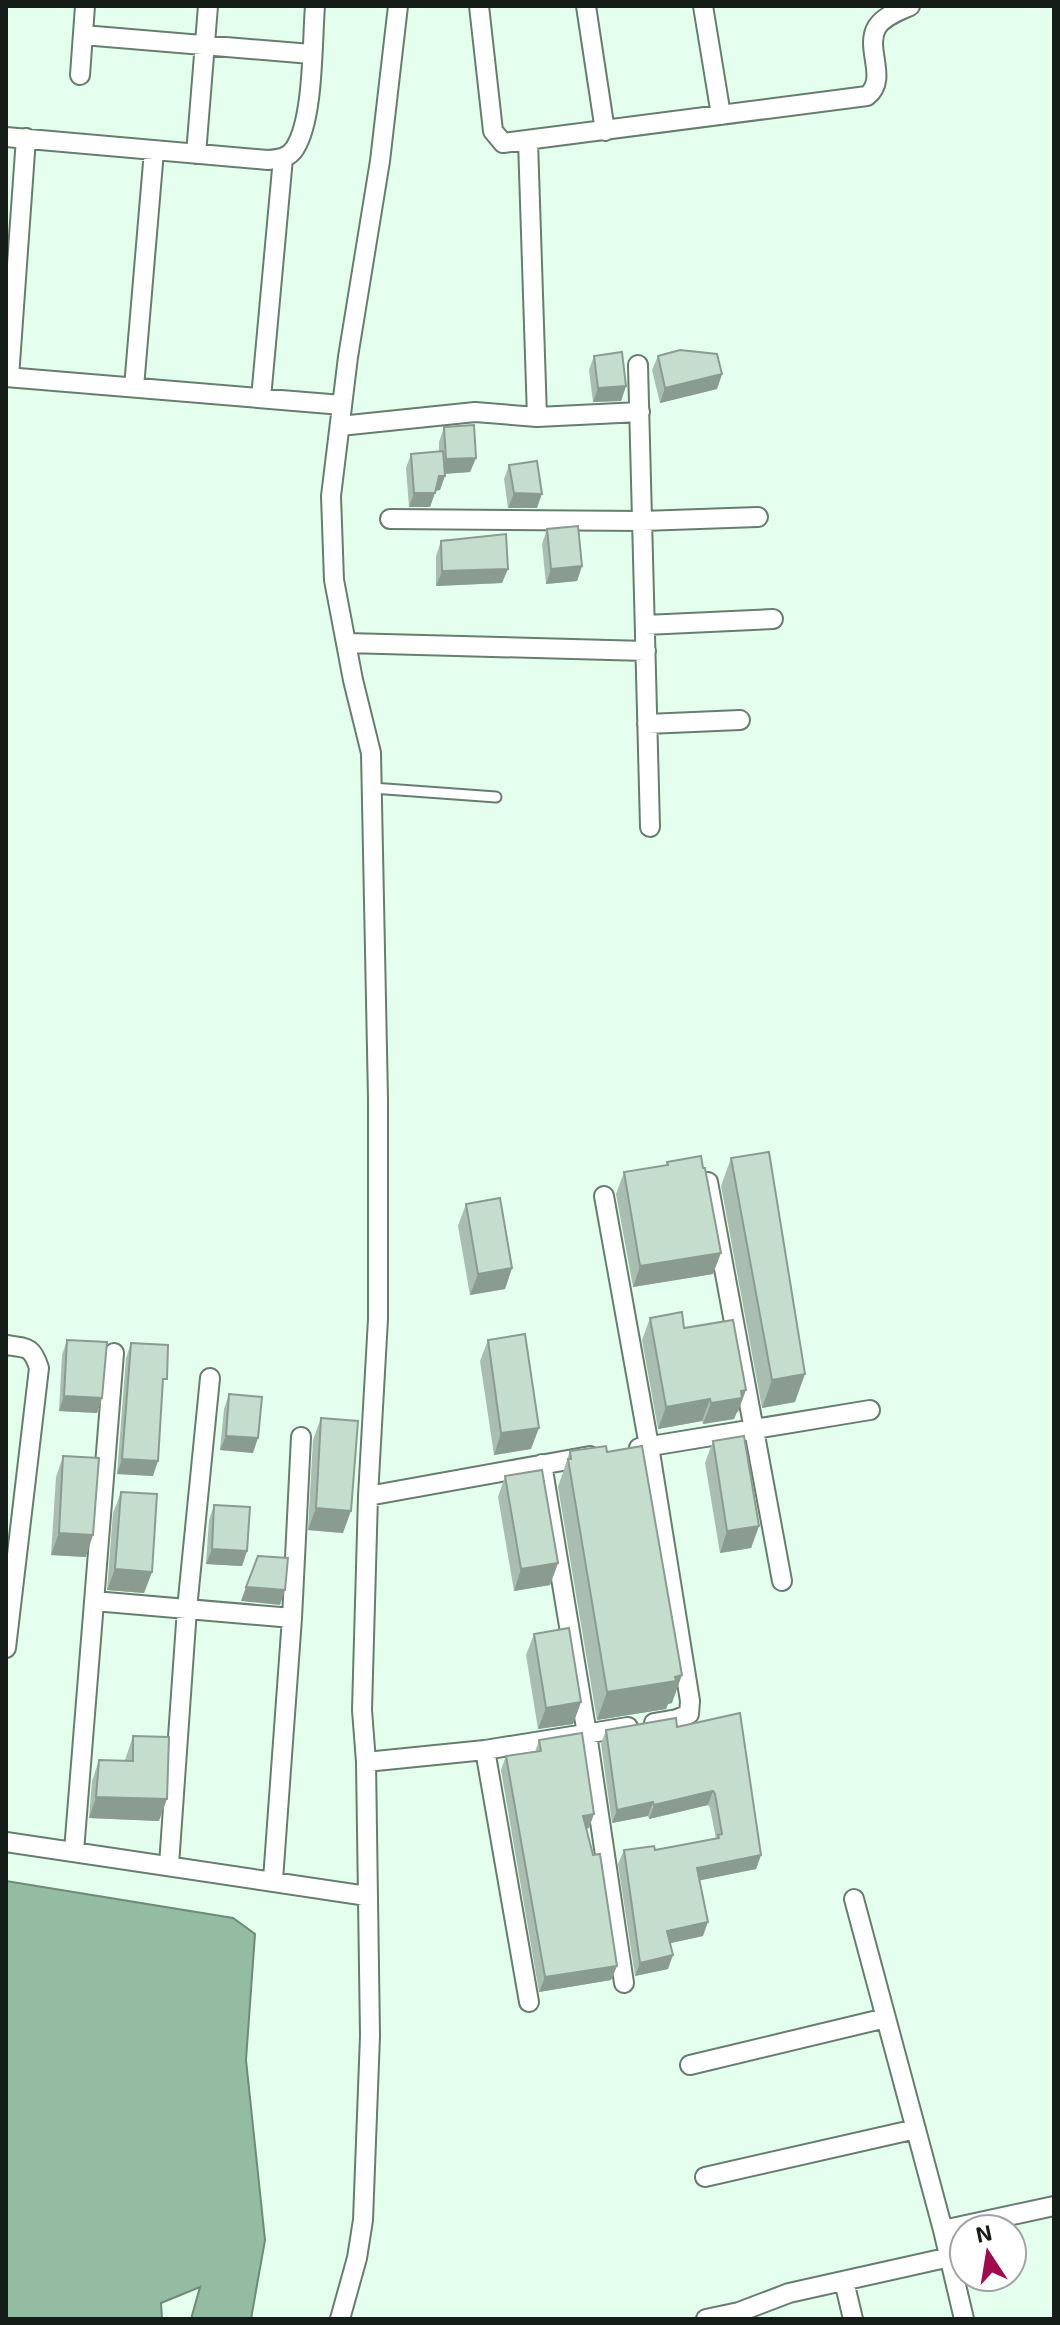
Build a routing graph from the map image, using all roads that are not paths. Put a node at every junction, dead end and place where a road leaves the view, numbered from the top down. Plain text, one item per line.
1 (85, 6) edge
2 (208, 6) edge
3 (315, 6) edge
4 (398, 6) edge
5 (479, 6) edge
6 (586, 6) edge
7 (703, 6) edge
8 (910, 6) edge
9 (83, 35) junction
10 (205, 46) junction
11 (311, 54) junction
12 (80, 75) dead end
13 (721, 115) junction
14 (605, 131) junction
15 (6, 137) edge
16 (26, 138) junction
17 (528, 141) junction
18 (154, 151) junction
19 (196, 154) junction
20 (283, 158) junction
21 (638, 365) dead end
22 (8, 377) edge
23 (134, 387) junction
24 (261, 398) junction
25 (342, 405) junction
26 (640, 412) junction
27 (537, 417) junction
28 (340, 426) junction
29 (758, 517) dead end
30 (390, 519) dead end
31 (642, 521) junction
32 (773, 619) dead end
33 (645, 625) junction
34 (346, 643) junction
35 (646, 651) junction
36 (740, 720) dead end
37 (647, 724) junction
38 (372, 788) junction
39 (496, 797) dead end
40 (650, 827) dead end
41 (708, 1182) edge
42 (604, 1196) dead end
43 (6, 1345) edge
44 (114, 1353) dead end
45 (210, 1378) dead end
46 (870, 1410) dead end
47 (755, 1429) junction
48 (301, 1437) dead end
49 (649, 1446) junction
50 (542, 1464) junction
51 (368, 1496) junction
52 (13, 1519) edge
53 (782, 1581) dead end
54 (94, 1601) junction
55 (187, 1609) junction
56 (8, 1612) edge
57 (292, 1618) junction
58 (6, 1648) edge
59 (587, 1734) junction
60 (485, 1750) junction
61 (366, 1762) junction
62 (6, 1842) edge
63 (74, 1851) junction
64 (169, 1865) junction
65 (273, 1880) junction
66 (367, 1896) junction
67 (854, 1899) dead end
68 (624, 1983) dead end
69 (529, 2002) dead end
70 (886, 2018) junction
71 (690, 2065) dead end
72 (916, 2129) junction
73 (705, 2177) dead end
74 (1054, 2206) edge
75 (943, 2230) junction
76 (948, 2249) edge
77 (948, 2257) edge
78 (844, 2281) junction
79 (958, 2293) edge
80 (740, 2316) edge
81 (340, 2319) edge
82 (706, 2319) edge
83 (853, 2319) edge
84 (964, 2319) edge

1 - 9 street
2 - 10 street
3 - 11 street
4 - 25 street
5 - 17 street
6 - 14 street
7 - 13 street
8 - 13 street
9 - 10 street
9 - 12 street
10 - 11 street
10 - 19 street
11 - 20 street
13 - 14 street
14 - 17 street
15 - 16 street
16 - 18 street
16 - 22 street
17 - 27 street
18 - 19 street
18 - 23 street
19 - 20 street
20 - 24 street
21 - 26 street
22 - 23 street
23 - 24 street
24 - 25 street
25 - 28 street
26 - 27 street
26 - 31 street
27 - 28 street
28 - 34 street
29 - 31 street
30 - 31 street
31 - 33 street
32 - 33 street
33 - 35 street
34 - 35 street
34 - 38 street
35 - 37 street
36 - 37 street
37 - 40 street
38 - 39 lane
38 - 51 street
41 - 47 street
42 - 49 street
43 - 52 street
44 - 54 street
45 - 55 street
46 - 47 street
47 - 49 street
47 - 53 street
48 - 57 street
49 - 50 street
49 - 59 street
50 - 51 street
50 - 59 street
51 - 61 street
52 - 56 street
54 - 55 street
54 - 63 street
55 - 57 street
55 - 64 street
56 - 58 street
57 - 65 street
59 - 60 street
59 - 68 street
60 - 61 street
60 - 69 street
61 - 66 street
62 - 63 street
63 - 64 street
64 - 65 street
65 - 66 street
66 - 81 street
67 - 70 street
70 - 71 street
70 - 72 street
72 - 73 street
72 - 75 street
74 - 75 street
75 - 76 street
77 - 78 street
78 - 80 street
78 - 83 street
79 - 84 street
80 - 82 street

